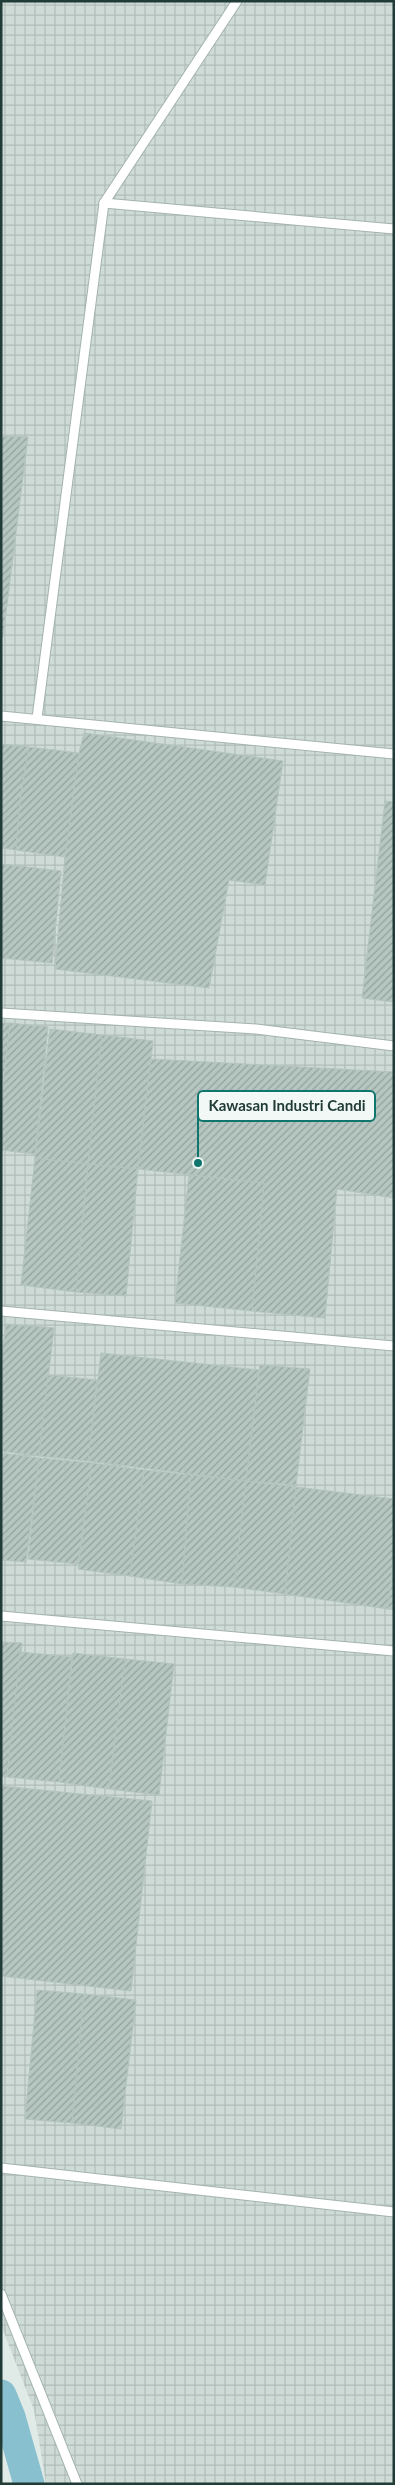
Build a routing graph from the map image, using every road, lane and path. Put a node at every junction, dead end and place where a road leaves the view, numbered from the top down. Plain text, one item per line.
1 (237, 1) edge
2 (104, 203) junction
3 (394, 229) edge
4 (1, 716) edge
5 (37, 718) junction
6 (394, 754) edge
7 (1, 1013) edge
8 (394, 1046) edge
9 (1, 1311) edge
10 (394, 1346) edge
11 (1, 1616) edge
12 (394, 1651) edge
13 (1, 2168) edge
14 (394, 2212) edge
15 (1, 2294) edge
16 (77, 2484) edge

1 - 2 lane
2 - 3 lane
2 - 5 lane
4 - 5 lane
5 - 6 lane
7 - 8 lane
9 - 10 lane
11 - 12 lane
13 - 14 lane
15 - 16 lane

